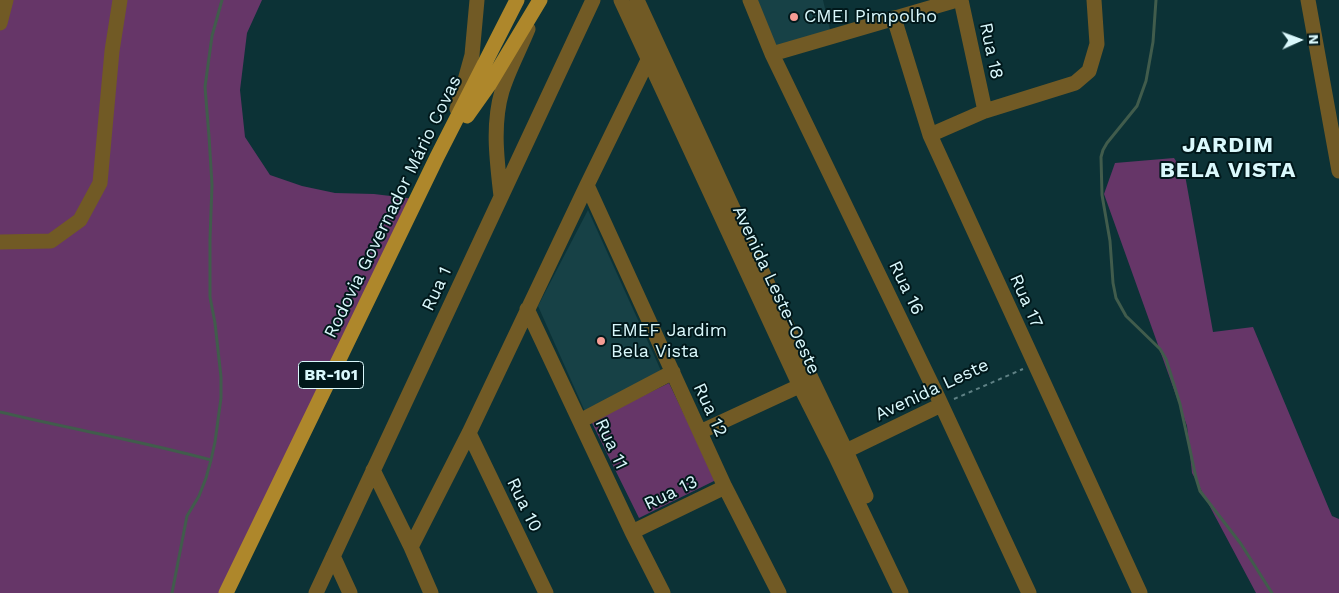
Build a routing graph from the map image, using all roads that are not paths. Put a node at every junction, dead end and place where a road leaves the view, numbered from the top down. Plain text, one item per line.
1 (6, 0) edge
2 (120, 0) edge
3 (477, 0) edge
4 (517, 0) edge
5 (593, 0) edge
6 (621, 0) edge
7 (637, 0) edge
8 (750, 0) edge
9 (1094, 0) edge
10 (1308, 0) edge
11 (539, 1) edge
12 (951, 1) edge
13 (894, 18) junction
14 (0, 23) edge
15 (772, 54) junction
16 (655, 56) junction
17 (985, 110) junction
18 (452, 130) junction
19 (930, 135) junction
20 (437, 157) junction
21 (1339, 171) edge
22 (587, 185) junction
23 (501, 197) junction
24 (0, 242) edge
25 (527, 309) junction
26 (672, 372) junction
27 (806, 383) junction
28 (941, 405) junction
29 (580, 422) junction
30 (700, 432) junction
31 (469, 433) junction
32 (846, 451) junction
33 (374, 470) junction
34 (725, 487) junction
35 (632, 532) junction
36 (411, 548) junction
37 (333, 556) junction
38 (226, 593) edge
39 (316, 593) edge
40 (350, 593) edge
41 (431, 593) edge
42 (546, 593) edge
43 (664, 593) edge
44 (779, 593) edge
45 (901, 593) edge
46 (912, 593) edge
47 (1029, 593) edge
48 (1140, 593) edge

1 - 14 street
2 - 24 street
3 - 18 street
4 - 18 main road, Rodovia Governador Mário Covas / BR-101
5 - 23 street, Rua 1
6 - 16 street, Avenida Leste-Oeste
7 - 16 street, Avenida Leste-Oeste
8 - 15 street, Rua 16
9 - 17 street
10 - 21 street
11 - 20 main road
11 - 23 street
12 - 13 street
12 - 17 street, Rua 18
13 - 15 street
13 - 19 street, Rua 17
15 - 28 street, Rua 16
16 - 22 street
16 - 27 street, Avenida Leste-Oeste
17 - 19 street
18 - 20 main road, Rodovia Governador Mário Covas / BR-101
19 - 48 street, Rua 17
20 - 38 main road, Rodovia Governador Mário Covas / BR-101
22 - 25 street
22 - 26 street, Rua 12
23 - 33 street, Rua 1
25 - 29 street, Rua 11
25 - 31 street
26 - 29 street
26 - 30 street, Rua 12
27 - 30 street
27 - 32 street, Avenida Leste-Oeste
27 - 45 street, Avenida Leste-Oeste
28 - 32 street, Avenida Leste
28 - 47 street, Rua 16
29 - 35 street, Rua 11
30 - 34 street, Rua 12
31 - 36 street
31 - 42 street, Rua 10
32 - 46 street, Avenida Leste-Oeste
33 - 36 street
33 - 37 street, Rua 1
34 - 35 street, Rua 13
34 - 44 street, Rua 12
35 - 43 street, Rua 11
36 - 41 street
37 - 39 street, Rua 1
37 - 40 street

